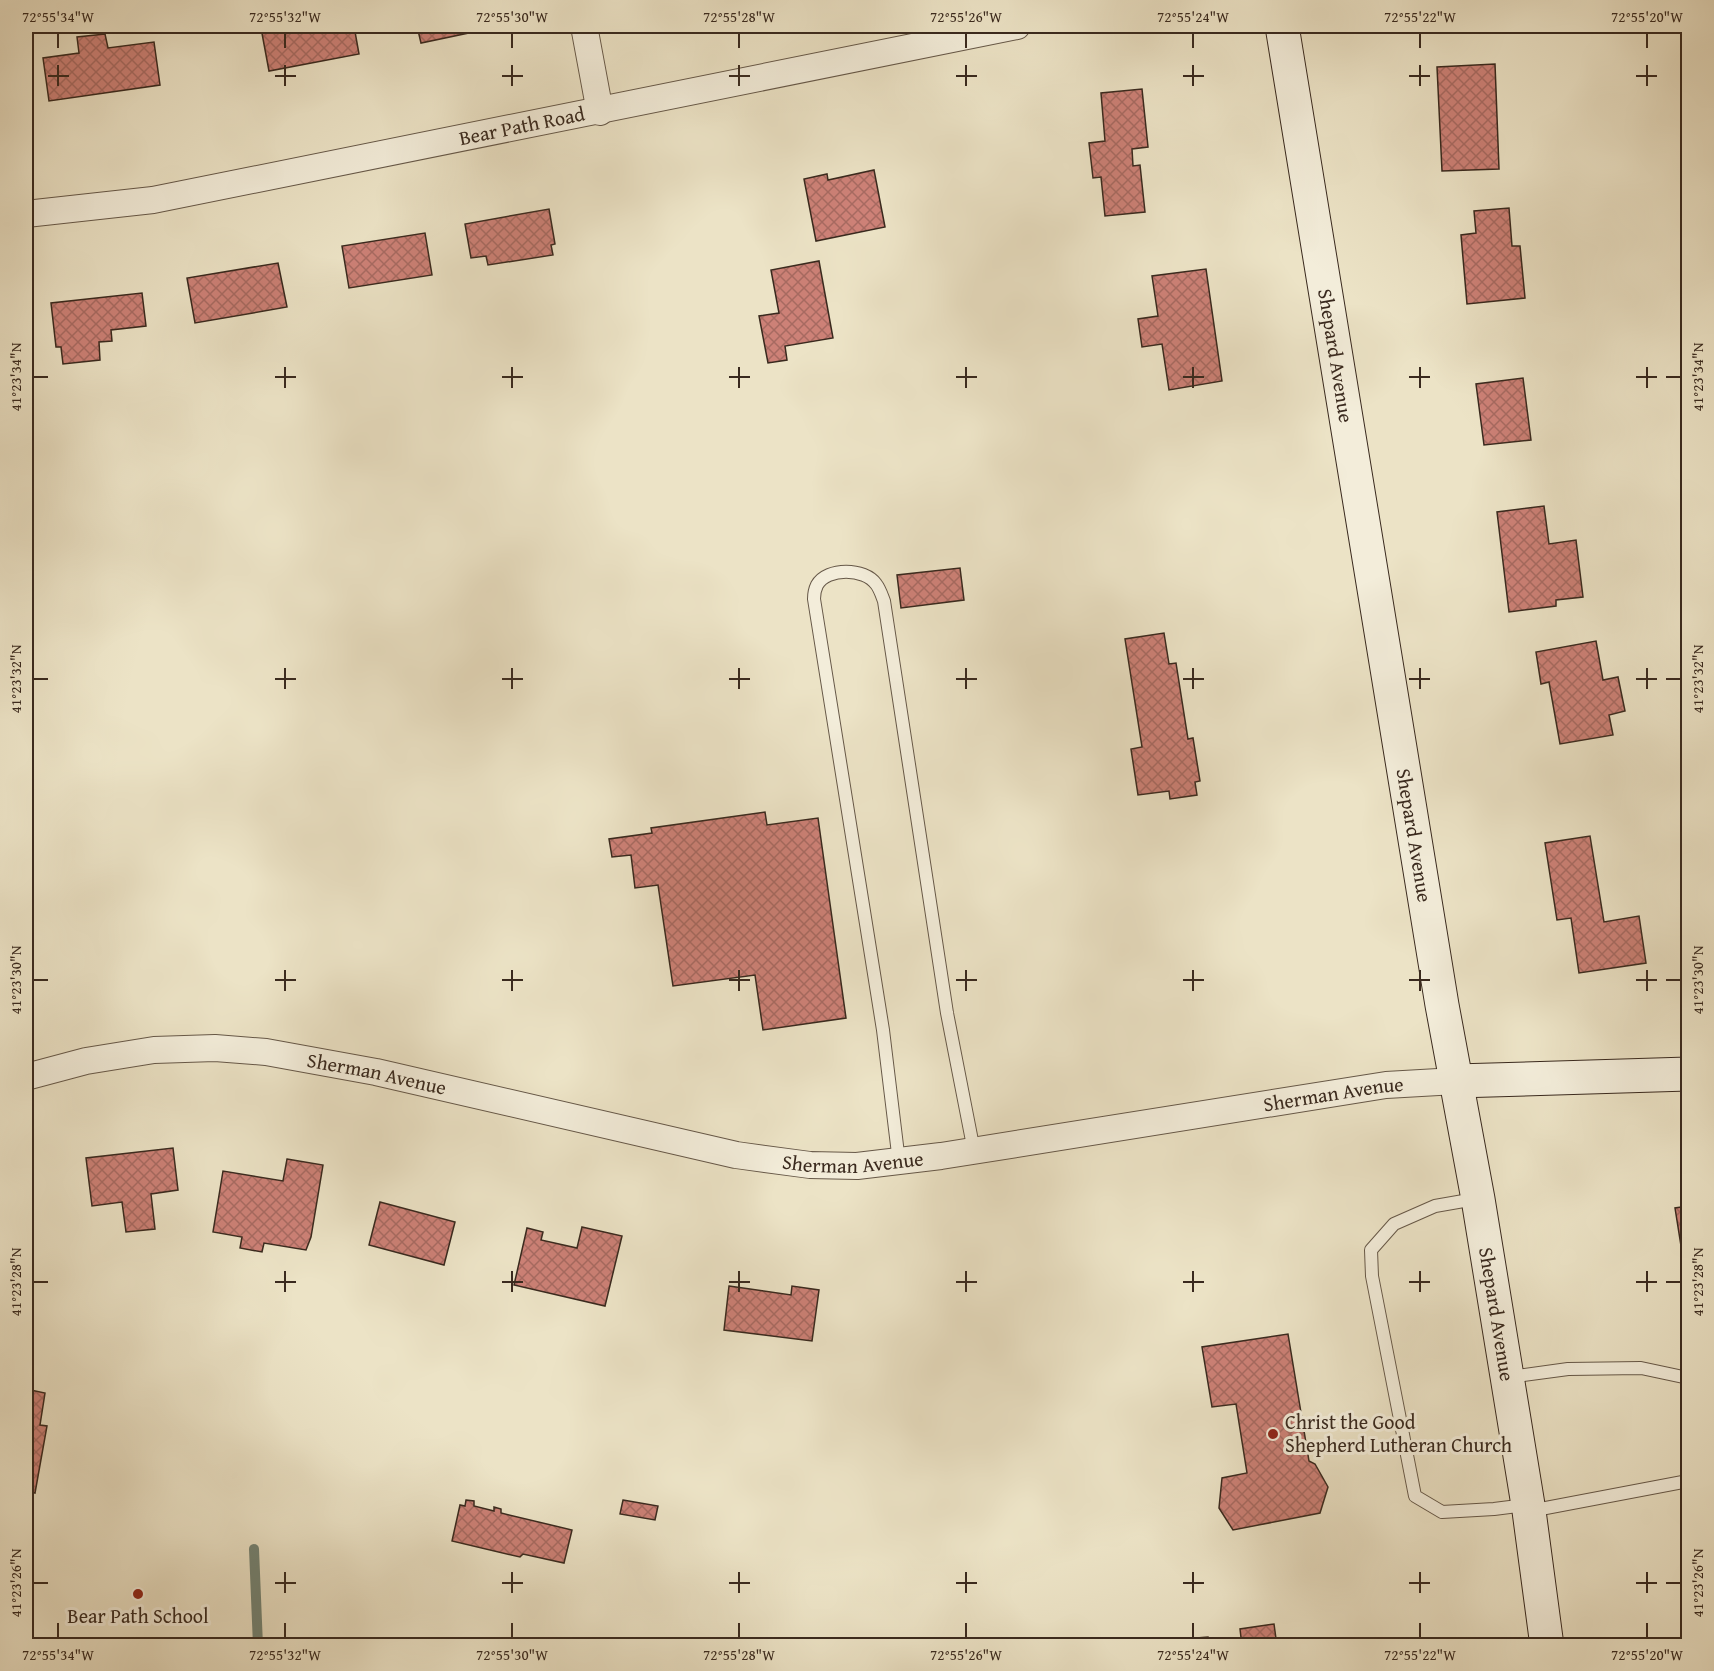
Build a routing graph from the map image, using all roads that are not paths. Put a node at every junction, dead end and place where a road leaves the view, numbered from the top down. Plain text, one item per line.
1 (584, 26) edge
2 (1017, 26) edge
3 (1282, 26) edge
4 (600, 112) junction
5 (26, 213) edge
6 (1689, 1074) edge
7 (26, 1077) edge
8 (1456, 1081) junction
9 (974, 1151) junction
10 (899, 1162) junction
11 (1478, 1198) junction
12 (1505, 1377) junction
13 (1689, 1378) edge
14 (1689, 1481) edge
15 (1528, 1508) junction
16 (1547, 1646) edge

1 - 4 street
2 - 4 street, Bear Path Road
3 - 8 main road, Shepard Avenue
4 - 5 street, Bear Path Road
6 - 8 main road, Sherman Avenue
7 - 10 street, Sherman Avenue
8 - 9 street, Sherman Avenue
8 - 11 main road, Shepard Avenue
9 - 10 street, Sherman Avenue
9 - 10 lane
11 - 12 main road, Shepard Avenue
11 - 15 lane
12 - 13 lane
12 - 15 main road, Shepard Avenue
14 - 15 lane
15 - 16 main road, Shepard Avenue

